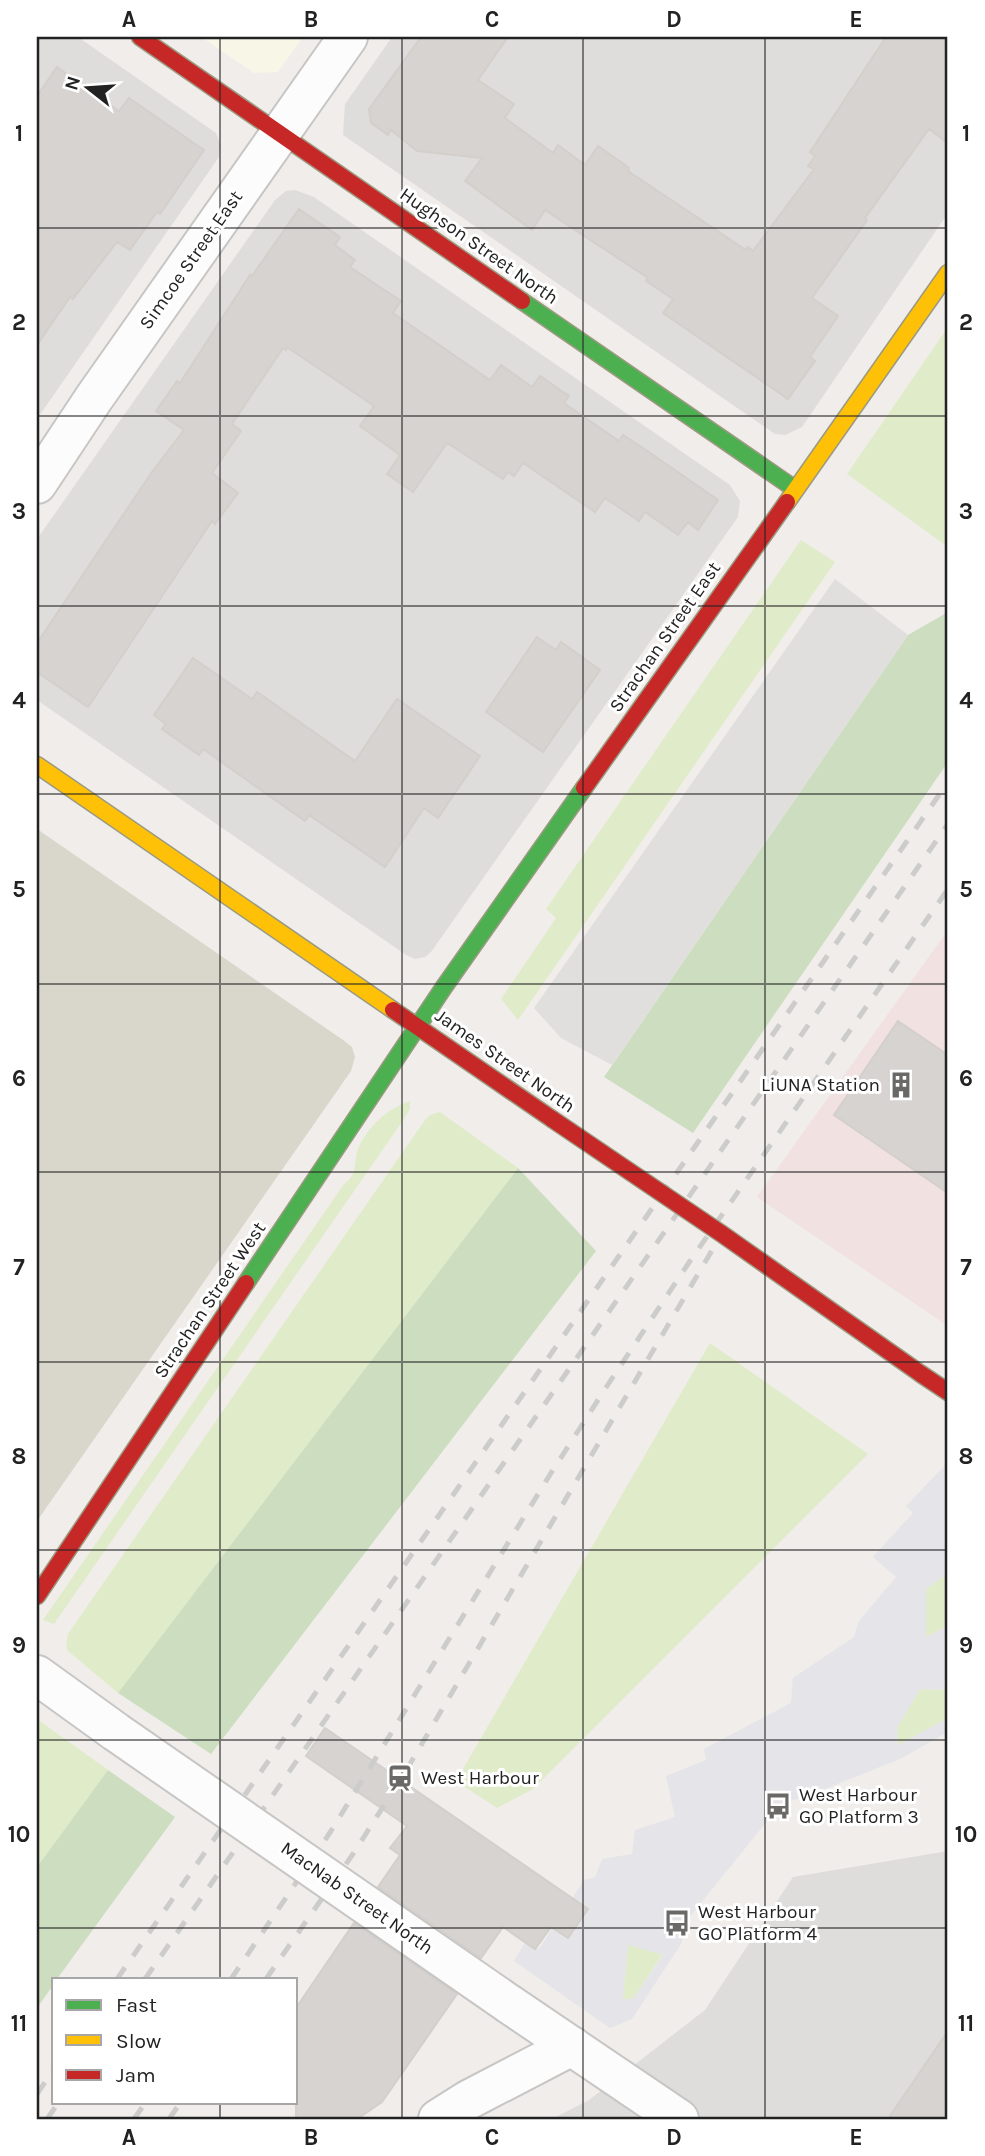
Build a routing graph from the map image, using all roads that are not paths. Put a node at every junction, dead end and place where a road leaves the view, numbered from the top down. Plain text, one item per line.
1 (140, 37) edge
2 (348, 37) edge
3 (280, 132) junction
4 (948, 273) edge
5 (37, 484) edge
6 (795, 489) junction
7 (37, 765) edge
8 (418, 1026) junction
9 (948, 1392) edge
10 (37, 1596) edge
11 (37, 1675) edge
12 (572, 2046) junction
13 (439, 2119) edge
14 (679, 2119) edge

1 - 3 street, Hughson Street North
2 - 3 street, Simcoe Street East
3 - 5 street, Simcoe Street East
3 - 6 street, Hughson Street North
4 - 6 street, Strachan Street East
6 - 8 street, Strachan Street East
7 - 8 street, James Street North
8 - 9 street, James Street North, bridge
8 - 10 street, Strachan Street West
11 - 12 street, MacNab Street North, bridge
12 - 13 street
12 - 14 street, MacNab Street North

